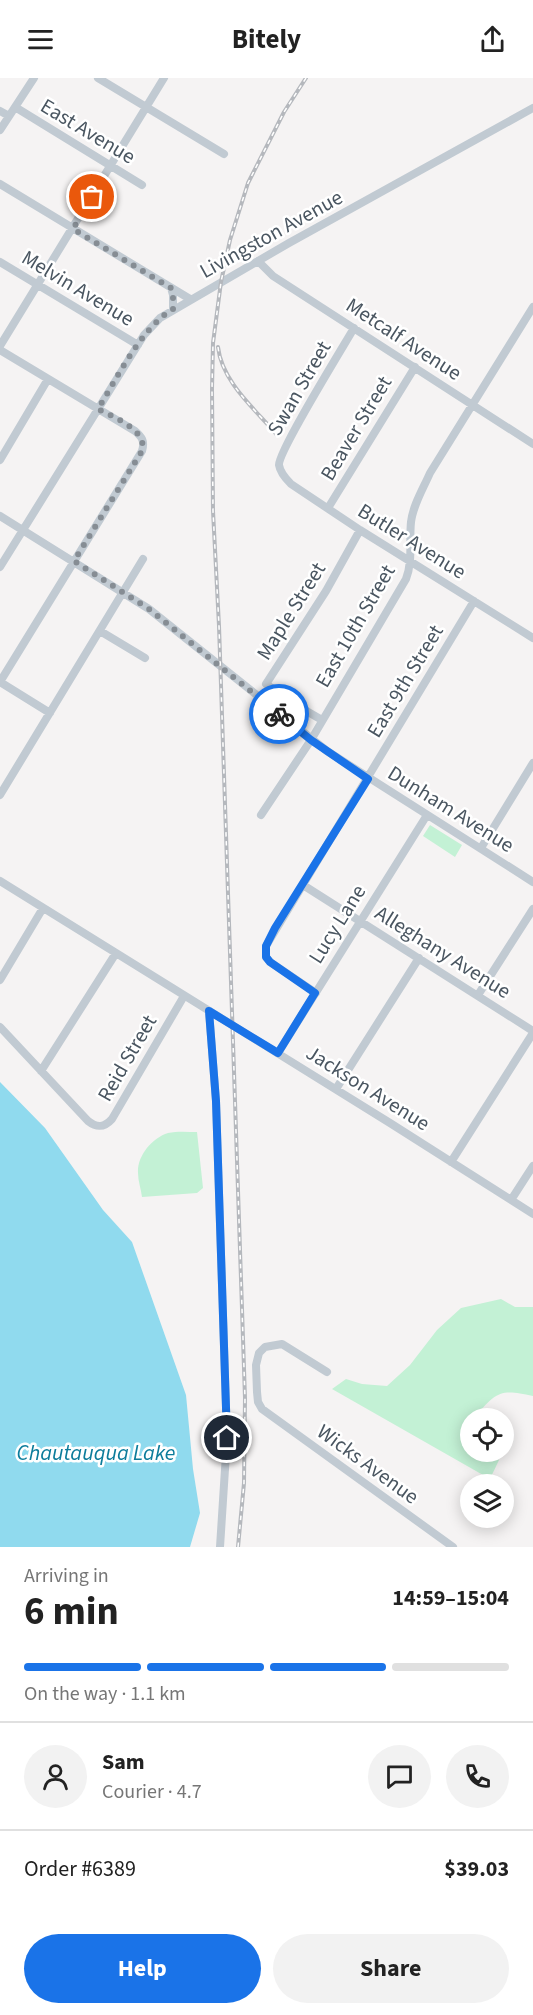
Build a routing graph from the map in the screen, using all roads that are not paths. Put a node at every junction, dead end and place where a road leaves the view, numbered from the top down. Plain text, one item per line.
1 (34, 78) edge
2 (98, 78) edge
3 (164, 78) edge
4 (146, 107) junction
5 (15, 108) junction
6 (533, 108) edge
7 (0, 111) edge
8 (9, 116) junction
9 (0, 130) edge
10 (224, 154) dead end
11 (111, 166) junction
12 (0, 184) edge
13 (142, 185) dead end
14 (73, 229) junction
15 (258, 261) junction
16 (0, 262) edge
17 (38, 286) junction
18 (171, 288) junction
19 (190, 299) junction
20 (533, 307) edge
21 (173, 309) junction
22 (354, 328) junction
23 (138, 345) junction
24 (0, 348) edge
25 (415, 367) junction
26 (48, 379) junction
27 (472, 404) junction
28 (98, 409) junction
29 (533, 444) edge
30 (0, 460) edge
31 (279, 467) joint
32 (328, 508) junction
33 (0, 516) edge
34 (23, 530) junction
35 (360, 530) junction
36 (143, 559) dead end
37 (74, 561) junction
38 (410, 561) junction
39 (0, 567) edge
40 (123, 592) junction
41 (474, 601) junction
42 (100, 631) junction
43 (533, 638) edge
44 (145, 658) dead end
45 (0, 682) edge
46 (50, 713) junction
47 (322, 720) junction
48 (311, 740) junction
49 (533, 764) edge
50 (368, 779) junction
51 (0, 795) edge
52 (426, 814) junction
53 (261, 815) dead end
54 (481, 849) junction
55 (0, 881) edge
56 (533, 882) edge
57 (303, 885) junction
58 (43, 908) junction
59 (533, 909) edge
60 (361, 921) junction
61 (116, 953) junction
62 (419, 958) junction
63 (0, 980) edge
64 (315, 993) junction
65 (478, 995) junction
66 (184, 996) junction
67 (209, 1011) junction
68 (0, 1027) edge
69 (533, 1032) edge
70 (278, 1053) junction
71 (41, 1071) junction
72 (336, 1089) junction
73 (451, 1162) junction
74 (533, 1166) edge
75 (512, 1200) junction
76 (533, 1214) edge
77 (327, 1372) dead end
78 (220, 1547) edge
79 (453, 1547) edge

1 - 5 street
2 - 4 street
3 - 4 street
4 - 10 street
4 - 11 street
5 - 8 street
5 - 11 street, East Avenue
6 - 15 street, Livingston Avenue
7 - 8 street
8 - 9 street
11 - 13 street, East Avenue
11 - 14 street
12 - 14 street
14 - 17 street
14 - 18 street
15 - 19 street, Livingston Avenue
15 - 22 street, Metcalf Avenue
16 - 17 street, Melvin Avenue
17 - 23 street, Melvin Avenue
17 - 24 street
18 - 19 street
18 - 21 street
19 - 21 street, Livingston Avenue
20 - 27 street, East 10th Street
21 - 23 street, Livingston Avenue
22 - 25 street, Metcalf Avenue
22 - 31 street, Swan Street
23 - 28 street, Livingston Avenue
24 - 26 street
25 - 27 street, Metcalf Avenue
25 - 32 street, Beaver Street
26 - 28 street
26 - 30 street
27 - 29 street, Metcalf Avenue
27 - 38 street, East 10th Street
28 - 34 street, Livingston Avenue
28 - 37 street
31 - 32 street, Butler Avenue
32 - 35 street, Butler Avenue
33 - 34 street, Dunham Avenue
34 - 37 street, Dunham Avenue
34 - 39 street, Livingston Avenue
35 - 38 street, Butler Avenue
35 - 47 street, Maple Street
36 - 40 street
37 - 40 street, Dunham Avenue
37 - 45 street
38 - 41 street, Butler Avenue
38 - 47 street, East 10th Street
40 - 42 street
40 - 48 street, Dunham Avenue
41 - 43 street, Butler Avenue
41 - 50 street, East 9th Street
42 - 44 street
42 - 46 street
45 - 46 street
46 - 51 street
47 - 48 street, East 10th Street
48 - 50 street, Dunham Avenue
48 - 53 street, East 10th Street
49 - 54 street
50 - 52 street, Dunham Avenue
50 - 57 street, East 9th Street
52 - 54 street, Dunham Avenue
52 - 60 street, Lucy Lane
54 - 56 street, Dunham Avenue
55 - 58 street, Jackson Avenue
57 - 60 street, Alleghany Avenue
57 - 64 street, East 9th Street
58 - 61 street, Jackson Avenue
58 - 63 street
59 - 65 street
60 - 62 street, Alleghany Avenue
60 - 64 street, Lucy Lane
61 - 66 street, Jackson Avenue
61 - 71 street
62 - 65 street, Alleghany Avenue
62 - 72 street
64 - 70 street, Lucy Lane
65 - 69 street, Alleghany Avenue
66 - 67 street, Jackson Avenue
66 - 71 street, Reid Street
67 - 70 street, Jackson Avenue
67 - 78 street
68 - 71 street
69 - 73 street
70 - 72 street, Jackson Avenue
72 - 73 street, Jackson Avenue
73 - 75 street, Jackson Avenue
74 - 75 street
75 - 76 street, Jackson Avenue
77 - 79 street, Wicks Avenue

